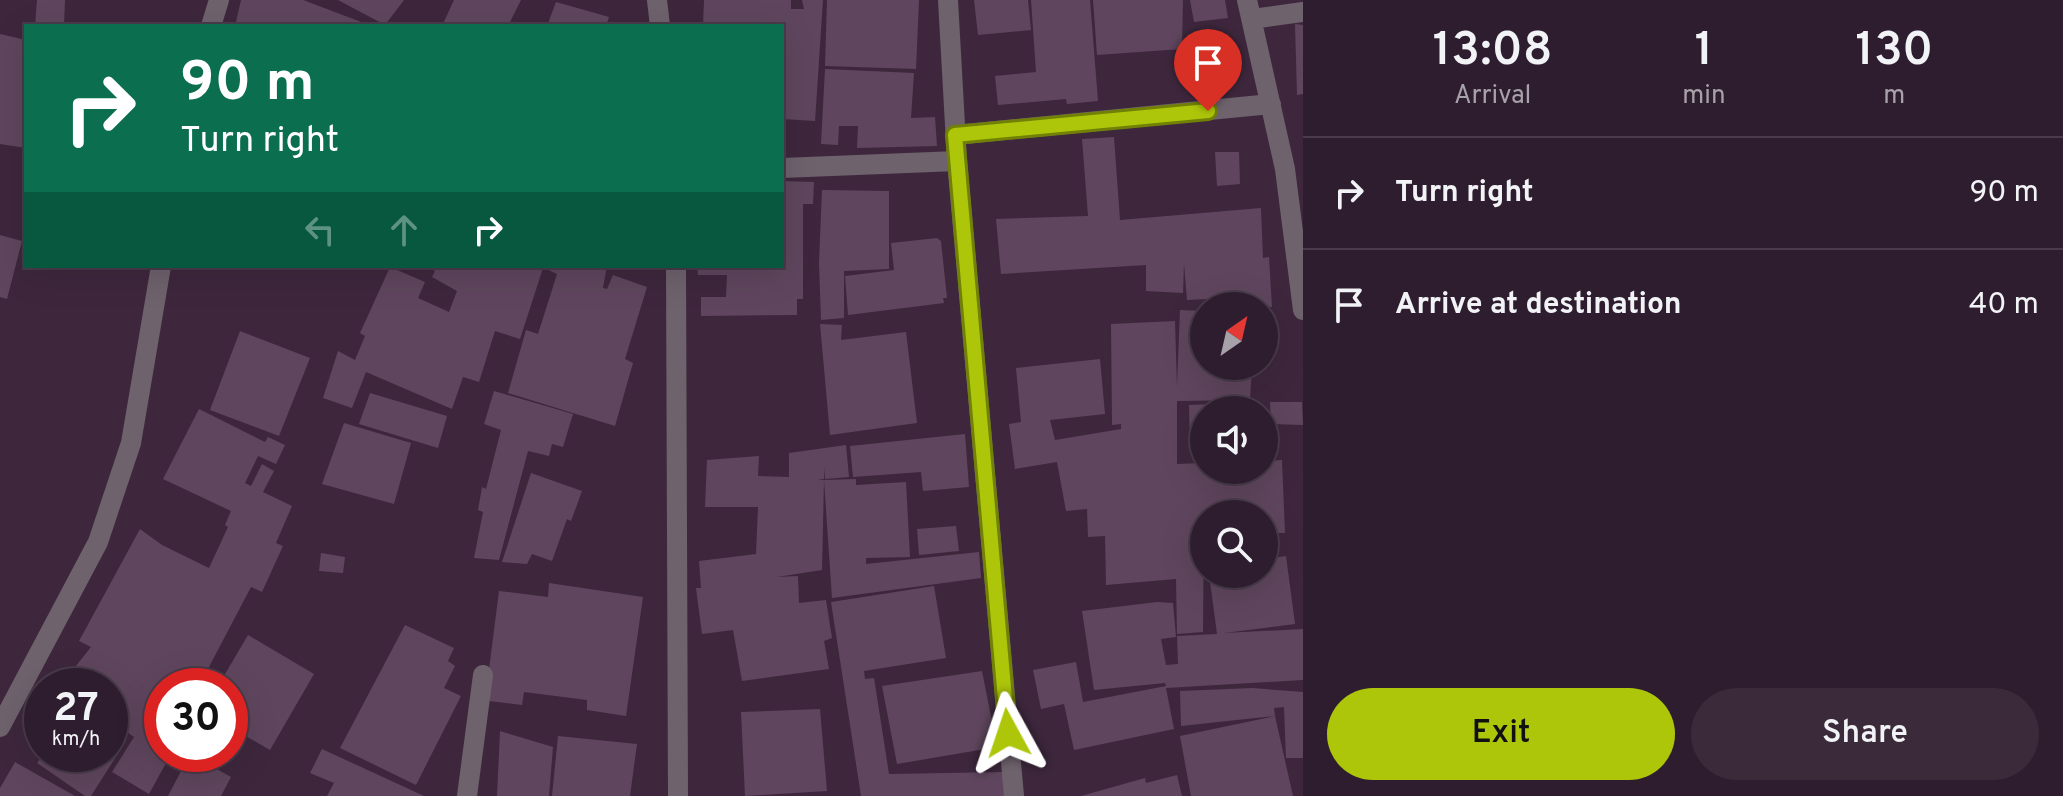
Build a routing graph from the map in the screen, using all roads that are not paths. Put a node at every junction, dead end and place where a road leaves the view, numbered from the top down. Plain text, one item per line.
1 (219, 0) edge
2 (657, 0) edge
3 (948, 0) edge
4 (1250, 9) edge
5 (1303, 12) edge
6 (212, 24) edge
7 (660, 24) edge
8 (1271, 104) junction
9 (955, 135) junction
10 (957, 161) junction
11 (784, 168) edge
12 (161, 268) edge
13 (676, 268) edge
14 (1303, 310) edge
15 (483, 675) dead end
16 (0, 727) edge
17 (467, 796) edge
18 (678, 796) edge
19 (1014, 796) edge

1 - 6 street
2 - 7 street
3 - 9 street
4 - 5 street
4 - 8 street
8 - 9 street
8 - 14 street
9 - 10 street
10 - 11 street
10 - 19 street
12 - 16 street
13 - 18 street
15 - 17 street

